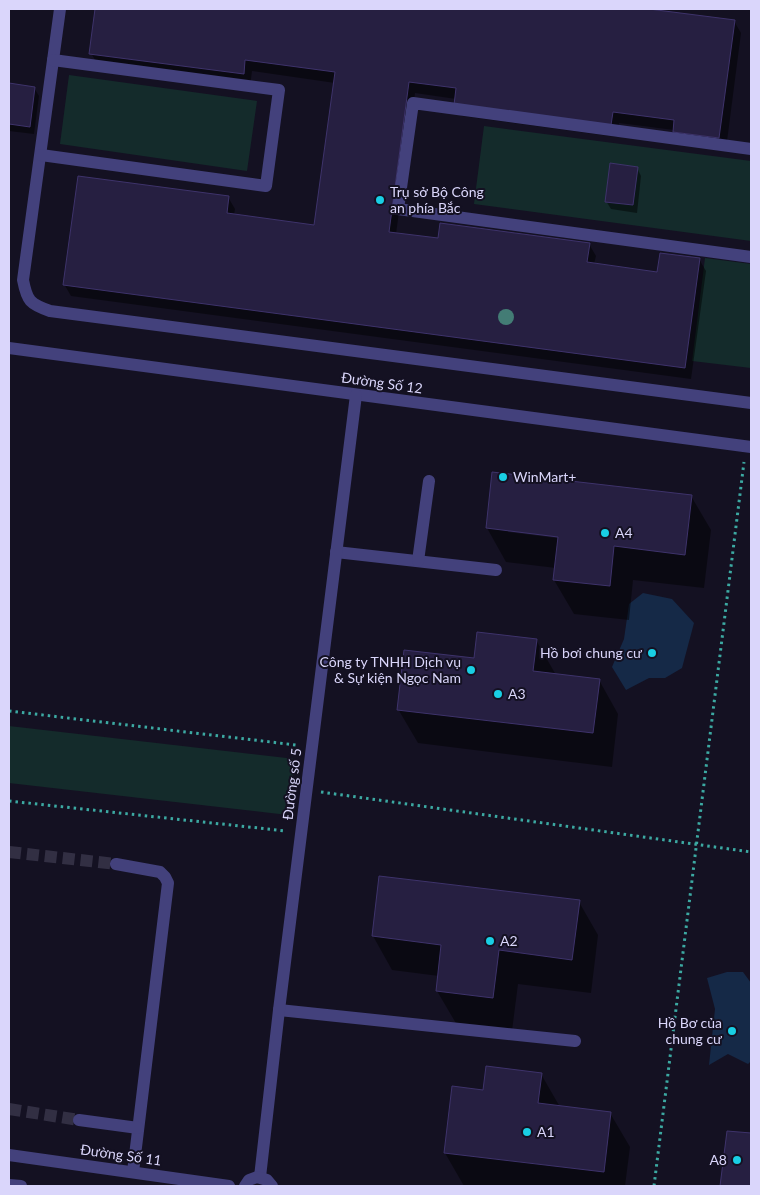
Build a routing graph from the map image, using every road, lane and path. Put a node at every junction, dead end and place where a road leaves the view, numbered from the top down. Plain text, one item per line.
1 (60, 9) edge
2 (53, 60) junction
3 (751, 149) edge
4 (40, 155) junction
5 (751, 257) edge
6 (9, 348) edge
7 (356, 394) junction
8 (751, 403) edge
9 (749, 446) edge
10 (430, 482) dead end
11 (336, 552) junction
12 (418, 561) junction
13 (496, 570) dead end
14 (9, 711) edge
15 (312, 747) junction
16 (307, 790) junction
17 (9, 801) edge
18 (301, 833) junction
19 (697, 844) junction
20 (751, 852) edge
21 (116, 864) tunnel mouth
22 (279, 1010) junction
23 (575, 1041) dead end
24 (79, 1120) tunnel mouth
25 (138, 1128) junction
26 (9, 1155) edge
27 (133, 1172) junction
28 (260, 1177) junction
29 (9, 1185) edge
30 (21, 1186) edge
31 (229, 1186) edge
32 (244, 1186) edge
33 (272, 1186) edge
34 (654, 1186) edge

1 - 2 street
2 - 4 street
2 - 4 street
3 - 5 street
4 - 8 street
6 - 7 street, Đường Số 12
7 - 9 street, Đường Số 12
7 - 11 street, Đường số 5
9 - 19 path
10 - 12 street
11 - 12 street
11 - 15 street, Đường số 5
12 - 13 street
14 - 15 path
15 - 16 street, Đường số 5
16 - 18 street, Đường số 5
16 - 19 path
17 - 18 path
18 - 22 street, Đường số 5
19 - 20 path
19 - 34 path
21 - 25 street
22 - 23 street
22 - 28 street, Đường số 5
24 - 25 street
25 - 27 street
26 - 27 street, Đường Số 11
27 - 31 street, Đường Số 11
28 - 32 street
28 - 33 street
29 - 30 street

